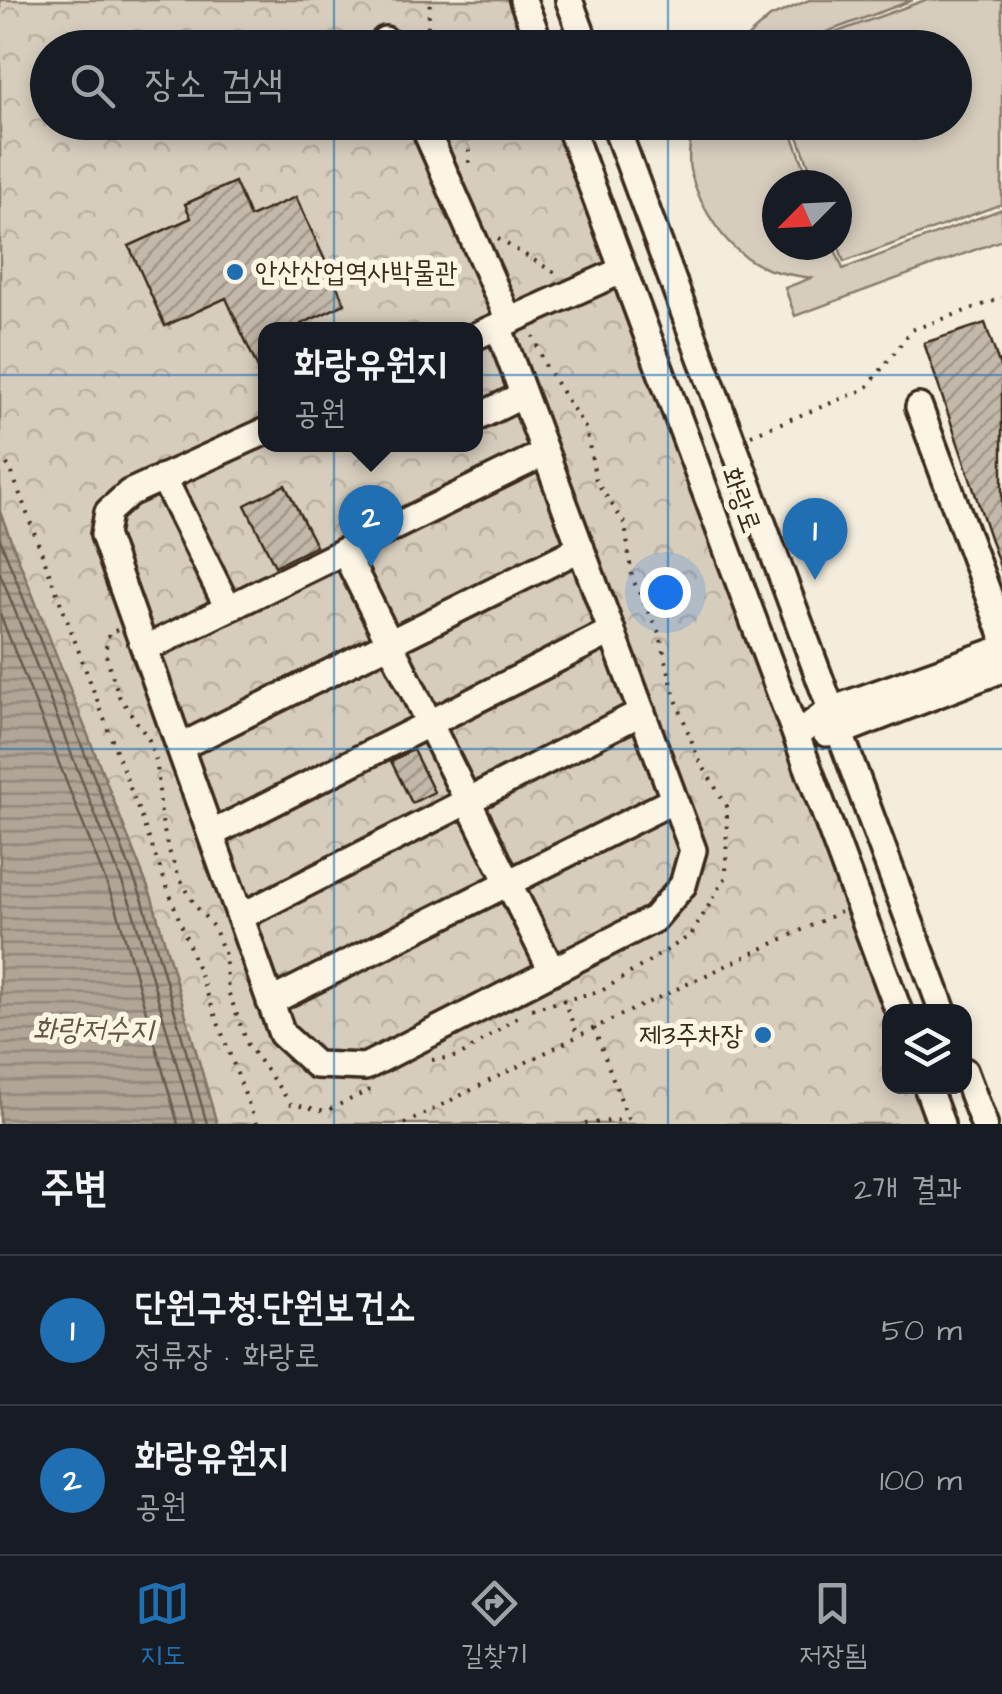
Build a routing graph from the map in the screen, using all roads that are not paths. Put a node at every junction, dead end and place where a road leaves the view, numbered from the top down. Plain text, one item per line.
1 (523, 0) edge
2 (569, 0) edge
3 (534, 30) edge
4 (580, 30) edge
5 (428, 140) edge
6 (575, 140) edge
7 (621, 140) edge
8 (624, 270) junction
9 (494, 327) edge
10 (524, 395) junction
11 (919, 407) dead end
12 (483, 415) edge
13 (258, 435) edge
14 (546, 454) junction
15 (163, 477) junction
16 (580, 548) junction
17 (344, 551) junction
18 (228, 608) junction
19 (612, 631) junction
20 (1002, 632) edge
21 (390, 643) junction
22 (145, 648) junction
23 (1002, 650) edge
24 (1002, 669) edge
25 (642, 712) junction
26 (835, 721) junction
27 (430, 723) junction
28 (796, 734) junction
29 (180, 746) junction
30 (674, 800) junction
31 (468, 801) junction
32 (211, 834) junction
33 (508, 883) junction
34 (240, 917) junction
35 (552, 972) junction
36 (270, 1002) junction
37 (896, 1004) edge
38 (939, 1004) edge
39 (972, 1092) edge
40 (930, 1094) edge
41 (941, 1124) edge
42 (984, 1124) edge

1 - 3 street
2 - 4 street
5 - 9 street
6 - 8 street, 화랑로
7 - 26 street, 화랑로
8 - 9 street
8 - 28 street, 화랑로
9 - 10 street
10 - 12 street
10 - 14 street
11 - 20 street
13 - 15 street
14 - 16 street
14 - 17 street
15 - 18 street
15 - 22 street
16 - 19 street
16 - 21 street
17 - 18 street
17 - 21 street
18 - 22 street
19 - 25 street
19 - 27 street
21 - 27 street
21 - 29 street
22 - 29 street
23 - 26 street
24 - 26 street
25 - 30 street
25 - 31 street
26 - 28 street
26 - 38 street, 화랑로
27 - 31 street
27 - 32 street
28 - 37 street, 화랑로
29 - 32 street
30 - 33 street
30 - 35 street
31 - 33 street
31 - 34 street
32 - 34 street
33 - 35 street
33 - 36 street
34 - 36 street
35 - 36 street
39 - 42 street
40 - 41 street

